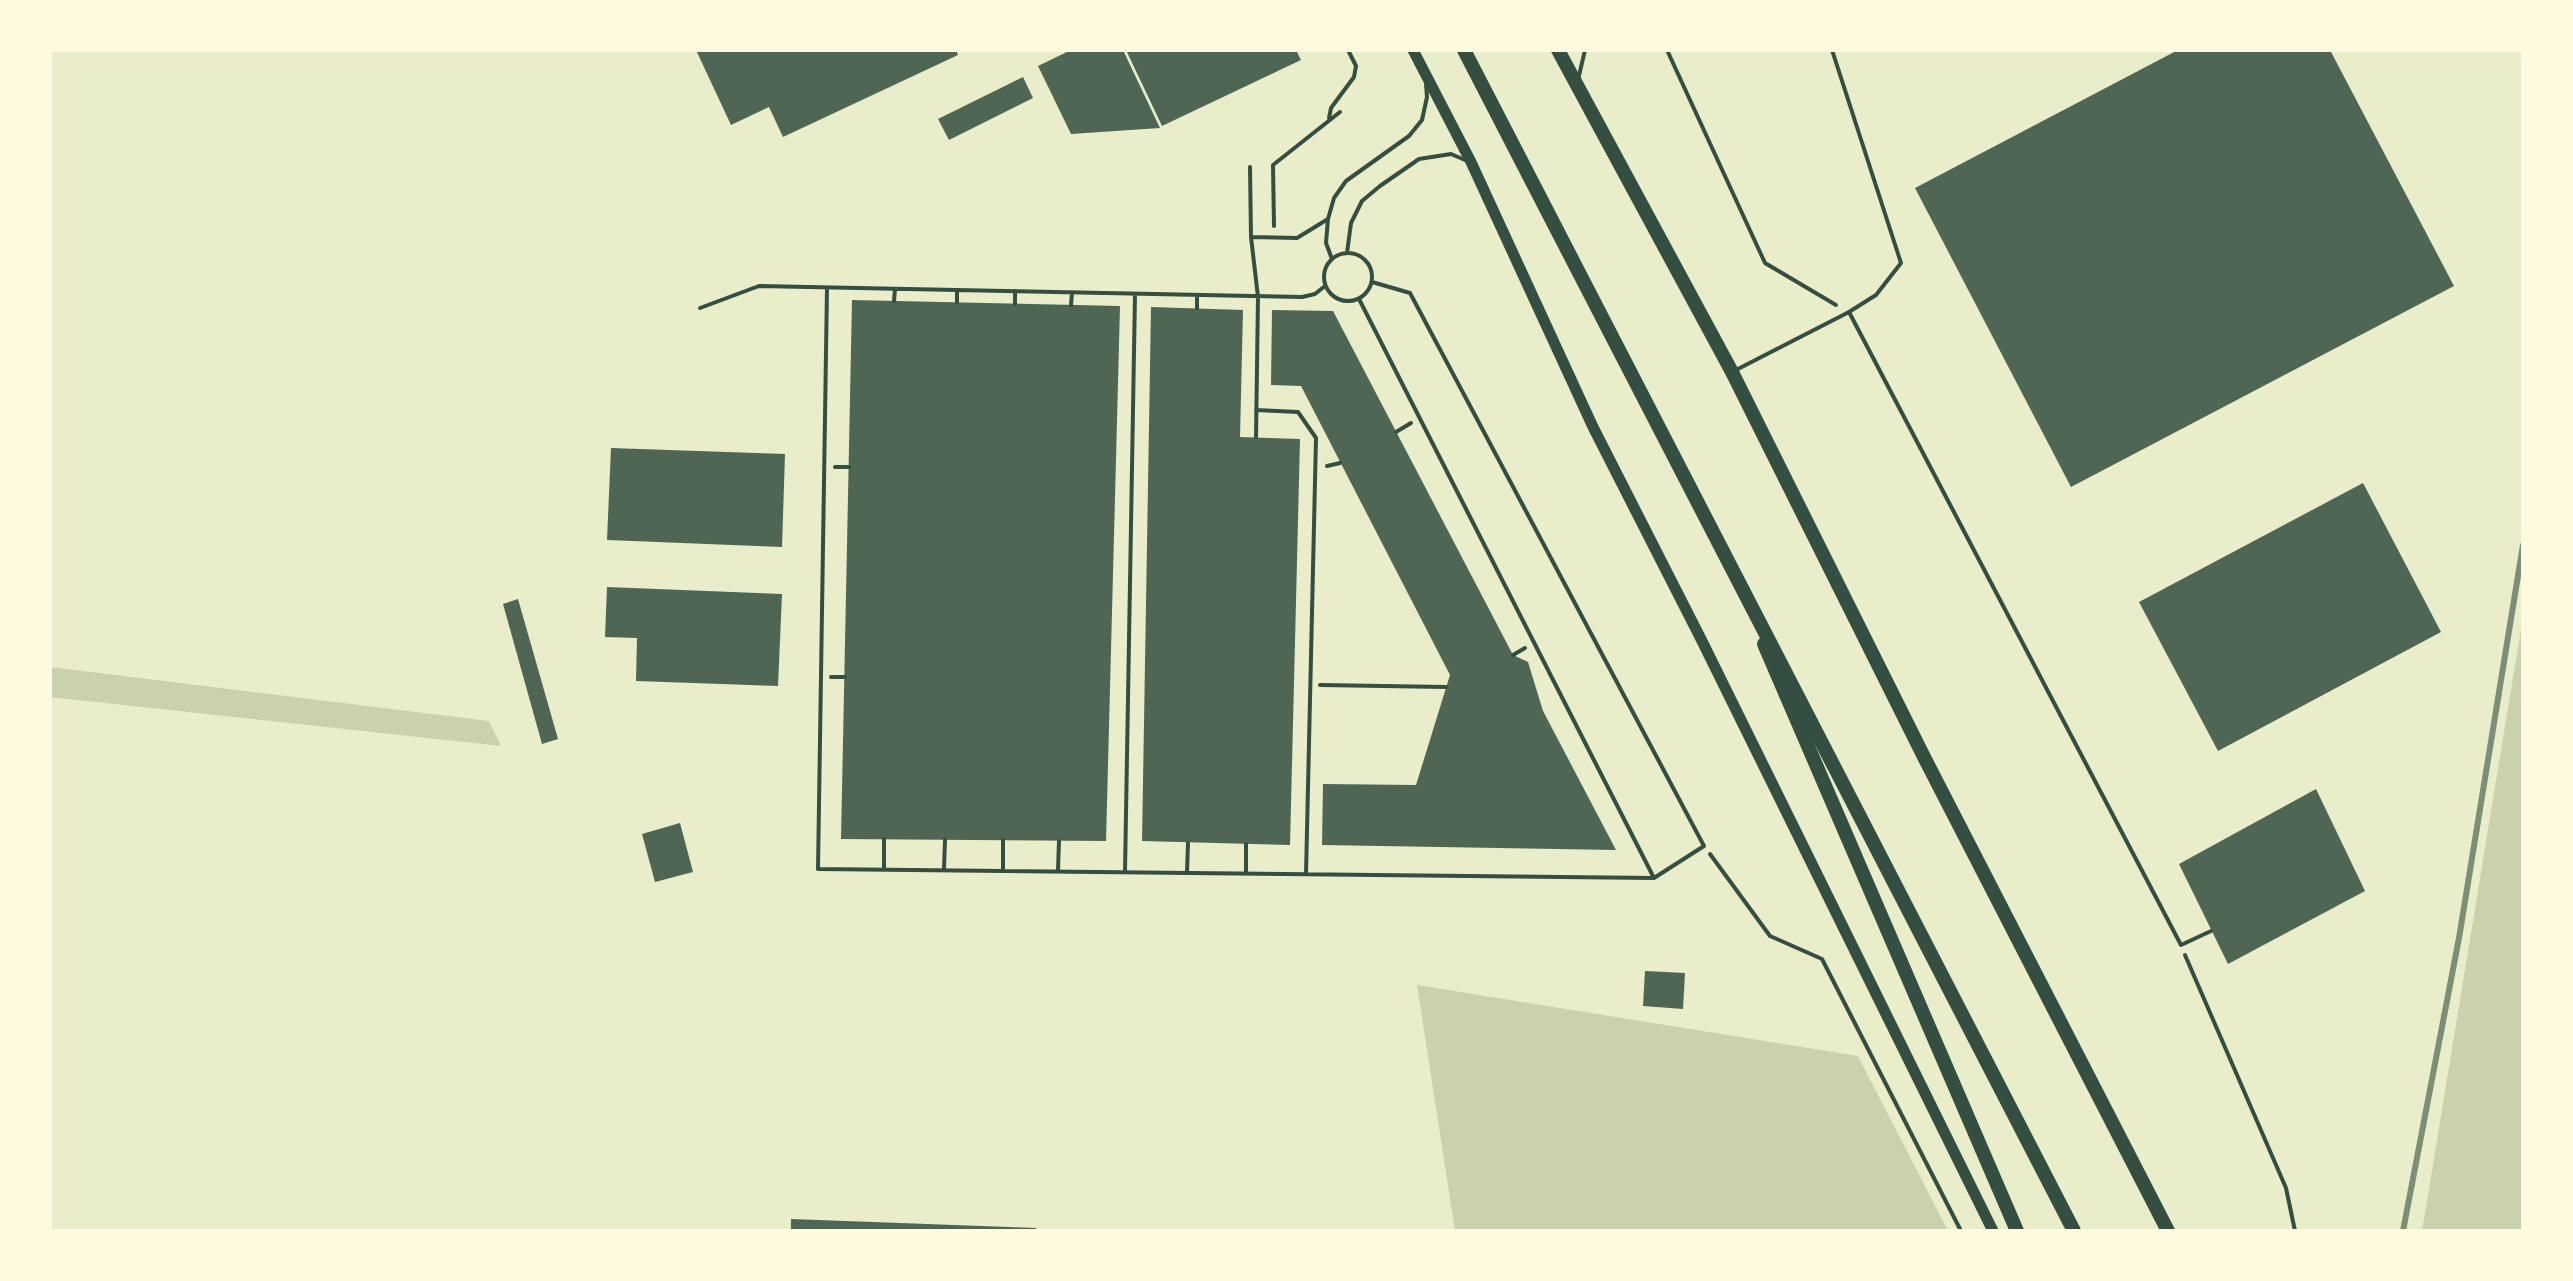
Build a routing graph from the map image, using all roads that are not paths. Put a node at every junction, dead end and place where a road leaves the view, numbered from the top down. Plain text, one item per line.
1 (1413, 50) edge
2 (1464, 50) edge
3 (1558, 50) edge
4 (1585, 50) edge
5 (1832, 50) edge
6 (1425, 73) junction
7 (1577, 86) junction
8 (1471, 162) junction
9 (1250, 167) dead end
10 (1328, 219) junction
11 (1251, 237) junction
12 (1347, 253) junction
13 (1332, 259) junction
14 (1372, 282) junction
15 (1325, 286) junction
16 (827, 288) junction
17 (895, 289) junction
18 (957, 290) junction
19 (1015, 291) junction
20 (1072, 293) junction
21 (1135, 294) junction
22 (1197, 295) junction
23 (1258, 297) junction
24 (1359, 299) junction
25 (894, 301) dead end
26 (957, 302) dead end
27 (1015, 304) dead end
28 (1071, 305) dead end
29 (700, 308) dead end
30 (1197, 308) dead end
31 (1849, 312) junction
32 (1732, 372) junction
33 (1256, 410) junction
34 (1256, 437) dead end
35 (1733, 570) junction
36 (884, 839) dead end
37 (945, 840) dead end
38 (1003, 840) dead end
39 (1059, 841) dead end
40 (1188, 843) dead end
41 (1246, 844) dead end
42 (884, 869) junction
43 (944, 870) junction
44 (1003, 871) junction
45 (1058, 871) junction
46 (1125, 872) junction
47 (1187, 873) junction
48 (1246, 873) junction
49 (1306, 874) junction
50 (1654, 878) junction
51 (2211, 931) dead end
52 (1993, 1231) edge
53 (2017, 1231) edge
54 (2074, 1231) edge
55 (2168, 1231) edge

1 - 6 street
2 - 35 main road
3 - 7 main road
4 - 7 lane
5 - 31 lane
6 - 8 street
6 - 10 lane
7 - 32 main road
8 - 12 lane
8 - 52 street
9 - 11 lane
10 - 11 lane
10 - 13 lane
11 - 23 lane
12 - 13 lane
12 - 14 lane
13 - 15 lane
14 - 24 lane
14 - 50 lane
15 - 23 lane
15 - 24 lane
16 - 17 lane
16 - 29 lane
16 - 42 lane
17 - 18 lane
17 - 25 lane
18 - 19 lane
18 - 26 lane
19 - 20 lane
19 - 27 lane
20 - 21 lane
20 - 28 lane
21 - 22 lane
21 - 46 lane
22 - 23 lane
22 - 30 lane
23 - 33 lane
24 - 50 lane
31 - 32 lane
31 - 51 lane
32 - 55 main road
33 - 34 lane
33 - 49 lane
35 - 53 main road
35 - 54 main road
36 - 42 lane
37 - 43 lane
38 - 44 lane
39 - 45 lane
40 - 47 lane
41 - 48 lane
42 - 43 lane
43 - 44 lane
44 - 45 lane
45 - 46 lane
46 - 47 lane
47 - 48 lane
48 - 49 lane
49 - 50 lane

